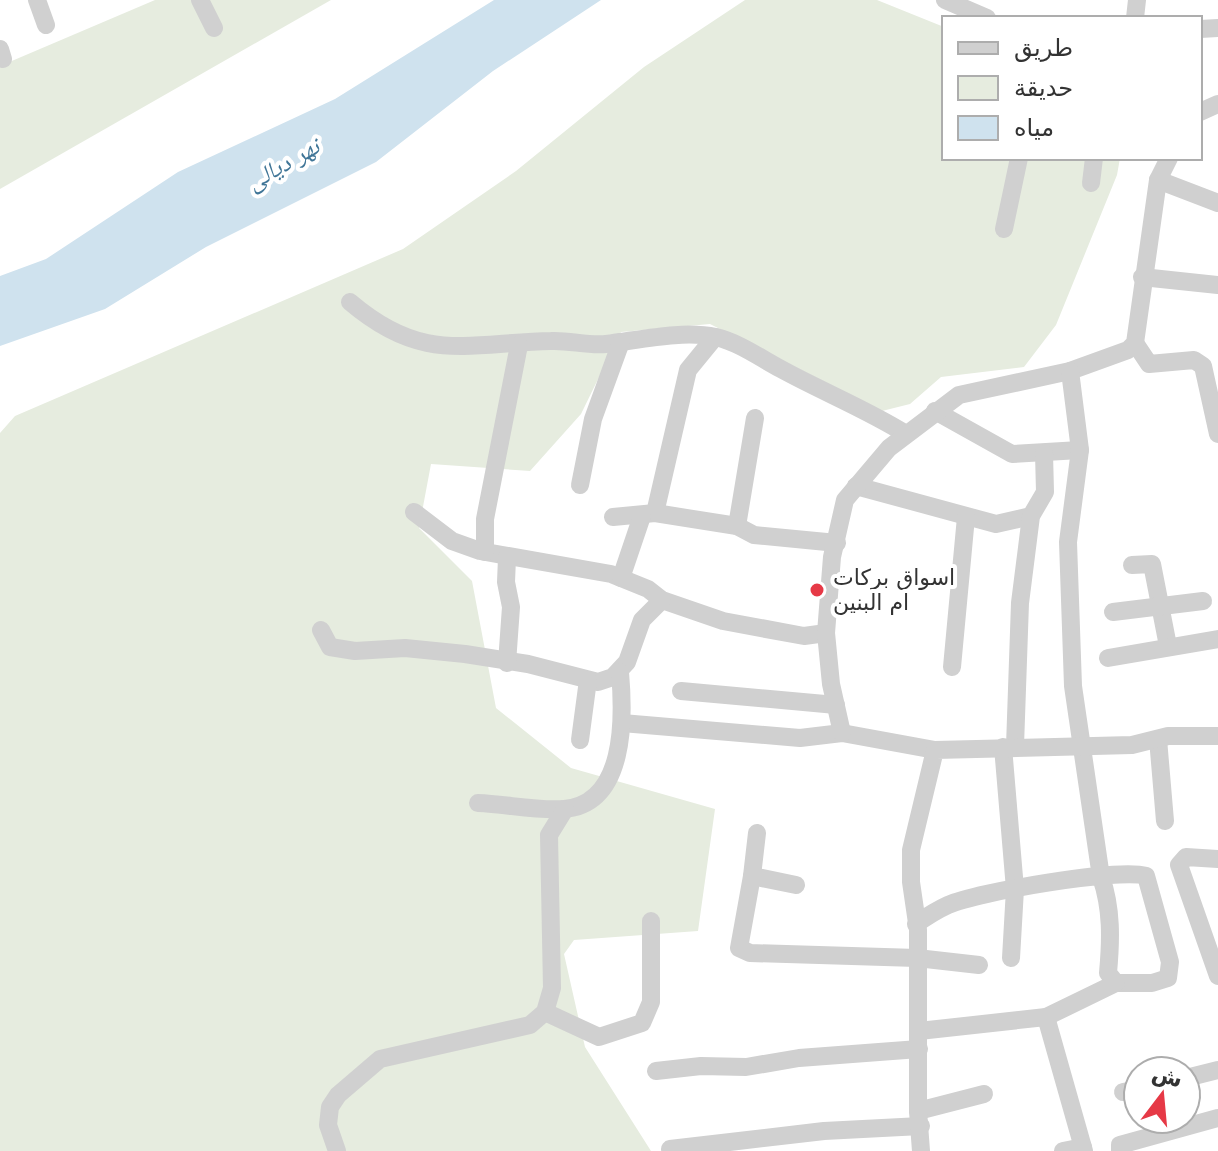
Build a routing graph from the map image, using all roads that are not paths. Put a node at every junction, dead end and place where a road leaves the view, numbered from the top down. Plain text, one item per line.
1 (37, 0) edge
2 (200, 0) edge
3 (945, 0) edge
4 (979, 16) edge
5 (46, 25) dead end
6 (214, 28) dead end
7 (1019, 160) edge
8 (1094, 160) edge
9 (1168, 160) edge
10 (1158, 180) junction
11 (1091, 183) dead end
12 (1218, 203) edge
13 (1004, 229) dead end
14 (1142, 277) junction
15 (1218, 285) edge
16 (350, 302) dead end
17 (715, 337) junction
18 (621, 342) junction
19 (1135, 343) junction
20 (519, 345) junction
21 (1070, 371) junction
22 (935, 411) junction
23 (755, 418) dead end
24 (1218, 428) edge
25 (906, 434) junction
26 (1080, 450) junction
27 (1044, 453) junction
28 (580, 485) dead end
29 (856, 486) junction
30 (1045, 492) junction
31 (1073, 493) junction
32 (414, 512) dead end
33 (648, 514) junction
34 (1031, 516) junction
35 (613, 517) dead end
36 (966, 517) junction
37 (737, 526) junction
38 (837, 543) junction
39 (485, 552) junction
40 (507, 558) junction
41 (1132, 565) dead end
42 (621, 578) junction
43 (662, 600) junction
44 (1203, 601) dead end
45 (1160, 604) junction
46 (1113, 612) dead end
47 (321, 630) dead end
48 (826, 633) junction
49 (1218, 639) edge
50 (1168, 646) junction
51 (1108, 658) dead end
52 (507, 663) junction
53 (952, 667) dead end
54 (620, 672) junction
55 (588, 680) junction
56 (681, 691) dead end
57 (836, 705) junction
58 (622, 723) junction
59 (842, 733) junction
60 (1218, 736) edge
61 (1158, 739) junction
62 (580, 740) dead end
63 (1082, 745) junction
64 (1009, 747) junction
65 (935, 750) junction
66 (478, 803) dead end
67 (565, 809) junction
68 (1165, 821) dead end
69 (757, 833) dead end
70 (1218, 859) edge
71 (752, 876) junction
72 (1101, 877) junction
73 (796, 885) dead end
74 (1015, 889) junction
75 (651, 921) dead end
76 (916, 924) junction
77 (917, 958) junction
78 (1011, 958) dead end
79 (979, 965) dead end
80 (1218, 976) edge
81 (1116, 983) junction
82 (545, 1012) junction
83 (1046, 1017) junction
84 (919, 1040) junction
85 (656, 1071) dead end
86 (984, 1094) dead end
87 (1218, 1118) edge
88 (919, 1119) junction
89 (670, 1149) dead end
90 (1083, 1149) edge
91 (337, 1151) edge
92 (921, 1151) edge
93 (1063, 1151) edge
94 (1120, 1151) edge

1 - 5 street
2 - 6 street
3 - 4 street
7 - 13 street
8 - 11 street
9 - 10 street
10 - 12 street
10 - 14 street
14 - 15 street
14 - 19 street
16 - 20 street
17 - 18 street
17 - 25 street
17 - 33 street
18 - 20 street
18 - 28 street
19 - 21 street
19 - 24 street
20 - 39 street
21 - 22 street
21 - 26 street
22 - 25 street
22 - 27 street
23 - 37 street
25 - 29 street
26 - 27 street
26 - 31 street
27 - 30 street
29 - 36 street
29 - 38 street
30 - 31 street
30 - 34 street
31 - 63 street
32 - 39 street
33 - 35 street
33 - 37 street
33 - 42 street
34 - 36 street
34 - 64 street
36 - 53 street
37 - 38 street
38 - 48 street
39 - 40 street
40 - 42 street
40 - 52 street
41 - 45 street
42 - 43 street
43 - 48 street
43 - 54 street
44 - 45 street
45 - 46 street
45 - 50 street
47 - 52 street
48 - 57 street
49 - 50 street
50 - 51 street
52 - 55 street
54 - 55 street
54 - 58 street
55 - 62 street
56 - 57 street
57 - 59 street
58 - 59 street
58 - 67 street
59 - 65 street
60 - 61 street
61 - 63 street
61 - 68 street
63 - 64 street
63 - 72 street
64 - 65 street
64 - 74 street
65 - 76 street
66 - 67 street
67 - 82 street
69 - 71 street
70 - 80 street
71 - 73 street
71 - 77 street
72 - 74 street
72 - 81 street
72 - 81 street
74 - 76 street
74 - 78 street
75 - 82 street
76 - 77 street
77 - 79 street
77 - 84 street
81 - 83 street
82 - 91 street
83 - 84 street
83 - 90 street
84 - 85 street
84 - 88 street
86 - 88 street
87 - 94 street
88 - 89 street
88 - 92 street
90 - 93 street

